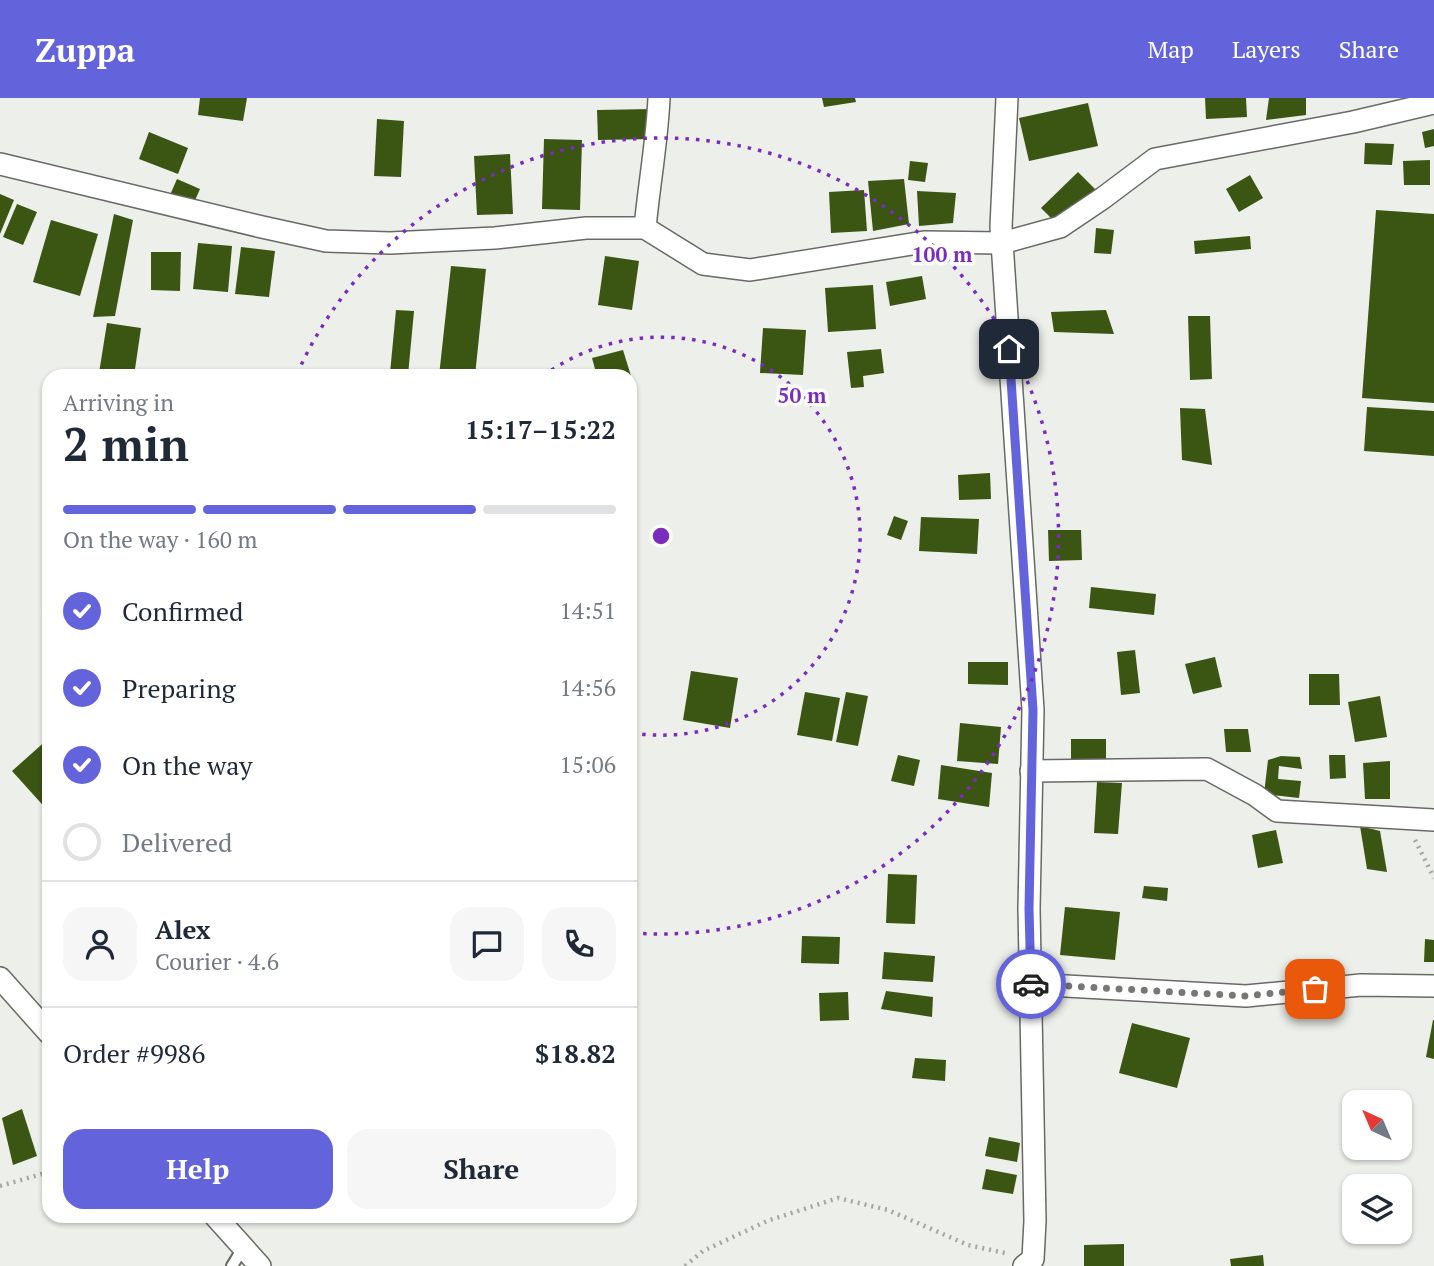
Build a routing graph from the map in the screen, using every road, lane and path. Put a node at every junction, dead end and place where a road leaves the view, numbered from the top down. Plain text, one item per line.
1 (659, 98) edge
2 (1007, 98) edge
3 (1434, 103) edge
4 (0, 164) edge
5 (645, 228) junction
6 (1002, 243) junction
7 (1031, 771) junction
8 (1403, 818) junction
9 (1434, 820) edge
10 (1434, 877) edge
11 (0, 978) edge
12 (1030, 984) junction
13 (1434, 986) edge
14 (42, 1025) edge
15 (42, 1174) edge
16 (0, 1186) edge
17 (219, 1223) edge
18 (238, 1257) edge
19 (1032, 1264) edge
20 (260, 1266) edge
21 (685, 1266) edge

1 - 5 street
2 - 6 street
3 - 6 street
4 - 5 street
5 - 6 street
6 - 7 street
7 - 8 street
7 - 12 street
8 - 9 street
8 - 10 path
11 - 14 street
12 - 13 street
12 - 19 street
15 - 16 path
17 - 18 street
18 - 20 street
19 - 21 path

